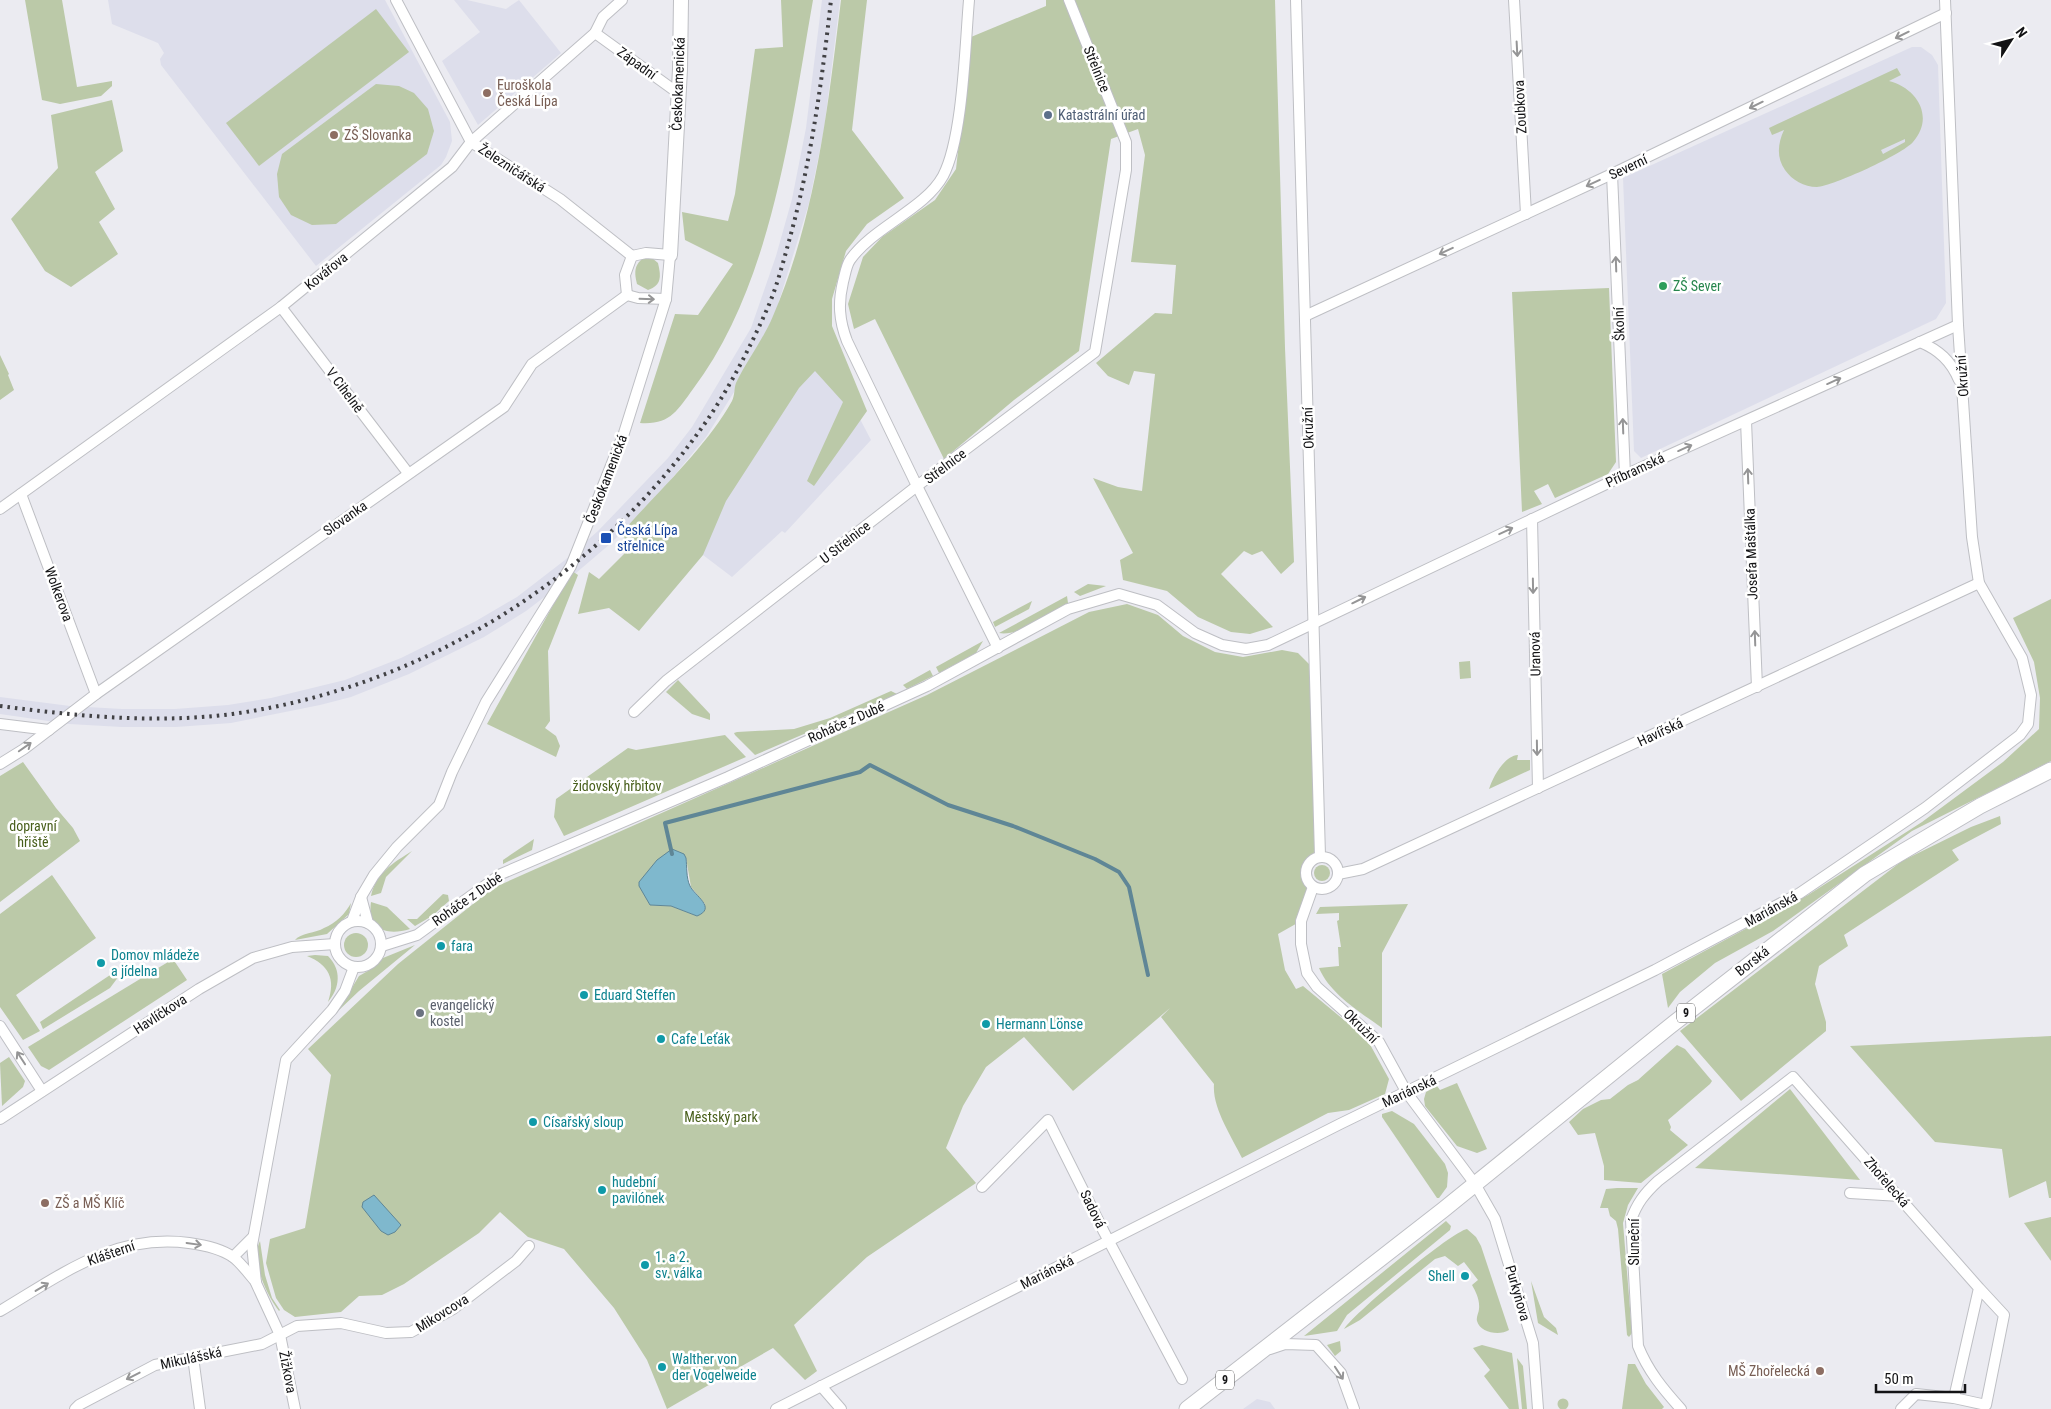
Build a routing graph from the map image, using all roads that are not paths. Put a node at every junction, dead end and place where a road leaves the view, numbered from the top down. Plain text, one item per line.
1 (396, 0) edge
2 (622, 0) edge
3 (681, 0) edge
4 (969, 0) edge
5 (1069, 0) edge
6 (1296, 0) edge
7 (1514, 0) edge
8 (1945, 0) edge
9 (1946, 13) junction
10 (595, 33) junction
11 (678, 94) junction
12 (471, 142) junction
13 (1612, 174) junction
14 (1526, 214) junction
15 (670, 255) junction
16 (632, 256) junction
17 (627, 295) junction
18 (666, 299) junction
19 (282, 307) junction
20 (1307, 315) junction
21 (1958, 325) junction
22 (1920, 342) junction
23 (1962, 389) junction
24 (1746, 421) junction
25 (408, 473) junction
26 (1625, 475) junction
27 (917, 486) junction
28 (21, 494) junction
29 (0, 509) edge
30 (1532, 519) junction
31 (1979, 583) junction
32 (1315, 622) junction
33 (998, 648) junction
34 (1757, 687) junction
35 (96, 694) junction
36 (634, 712) dead end
37 (0, 724) edge
38 (49, 730) junction
39 (2020, 735) joint
40 (0, 764) edge
41 (2051, 770) edge
42 (1538, 788) junction
43 (1320, 856) junction
44 (1338, 874) junction
45 (1313, 886) junction
46 (361, 897) junction
47 (352, 921) junction
48 (368, 923) junction
49 (335, 944) junction
50 (382, 946) junction
51 (354, 967) junction
52 (0, 1026) edge
53 (1793, 1077) joint
54 (42, 1091) junction
55 (1407, 1093) junction
56 (0, 1119) edge
57 (1475, 1184) junction
58 (982, 1187) dead end
59 (1850, 1193) dead end
60 (1900, 1196) junction
61 (253, 1237) junction
62 (1109, 1240) junction
63 (529, 1246) dead end
64 (233, 1257) junction
65 (256, 1283) junction
66 (1979, 1288) junction
67 (0, 1311) edge
68 (280, 1335) junction
69 (1264, 1350) junction
70 (193, 1357) junction
71 (1182, 1379) dead end
72 (820, 1386) junction
73 (1954, 1398) junction
74 (77, 1407) edge
75 (1354, 1407) edge
76 (1905, 1408) edge
77 (200, 1409) edge
78 (295, 1409) edge
79 (776, 1409) edge
80 (841, 1409) edge
81 (1187, 1409) edge
82 (1538, 1409) edge
83 (1681, 1409) edge

1 - 12 street, Železničářská
2 - 10 street, Kovářova
3 - 11 street, Českokamenická
4 - 27 street, Střelnice
5 - 27 street, Střelnice
6 - 20 street, Okružní
7 -> 14 street, Zoubkova
8 - 9 street, Okružní
9 -> 13 street, Severní
9 - 21 street, Okružní
10 - 11 street, Západní
10 - 12 street, Kovářova
11 - 15 street, Českokamenická
12 - 16 street, Železničářská
12 - 19 street, Kovářova
13 -> 14 street, Severní
26 -> 13 street, Školní
14 -> 20 street, Severní
15 - 16 street
15 - 18 street, Českokamenická
16 - 17 street
17 -> 18 street
17 - 25 street, Slovanka
18 - 46 street, Českokamenická
19 - 25 street, V Cihelně
19 - 28 street, Kovářova
20 - 32 street, Okružní
21 - 22 street, Příbramská
21 - 23 street, Okružní
22 - 23 street
24 -> 22 street, Příbramská
23 - 31 street, Okružní
26 -> 24 street, Příbramská
34 -> 24 street, Josefa Maštálka
25 - 35 street, Slovanka
26 - 30 street, Příbramská
27 - 33 street
27 - 36 street, U Střelnice
28 - 29 street, Kovářova
28 - 35 street, Wolkerova
32 -> 30 street, Příbramská
30 -> 42 street, Uranová
31 - 34 street, Havířská
31 - 39 street, Okružní
32 - 33 street, Roháče z Dubé
32 - 43 street, Okružní
33 - 50 street, Roháče z Dubé
34 - 42 street, Havířská
35 - 38 street, Slovanka
37 - 38 street
40 -> 38 street, Slovanka
39 - 55 street, Mariánská
41 - 57 main road, Borská / 9
42 - 44 street, Havířská
43 - 44 street
43 - 45 street
44 - 45 street
45 - 55 street, Okružní
46 - 47 street, Českokamenická
46 - 48 street
47 - 48 street
47 - 49 street
48 - 50 street
49 - 51 street
49 - 54 street, Havlíčkova
50 - 51 street
51 - 61 street
54 -> 52 street
53 - 60 street, Zhořelecká
53 - 83 street, Sluneční
54 - 56 street, Havlíčkova
55 - 57 street, Okružní
55 - 62 street, Mariánská
57 - 69 main road, 9
57 - 82 street, Purkyňova
58 - 62 street, Sadová
59 - 60 street
60 - 66 street, Zhořelecká
61 - 64 street
61 - 65 street
62 - 71 street, Sadová
62 - 72 street, Mariánská
63 - 68 street, Mikovcova
64 - 65 street, Klášterní
67 -> 64 street, Klášterní
65 - 68 street
66 - 73 street
66 - 73 street, Zhořelecká
68 - 70 street, Mikulášská
68 - 78 street, Žižkova
69 -> 75 street
69 - 81 main road, 9
70 -> 74 street, Mikulášská
70 - 77 street
72 - 79 street, Mariánská
72 - 80 street
73 - 76 street, Zhořelecká

